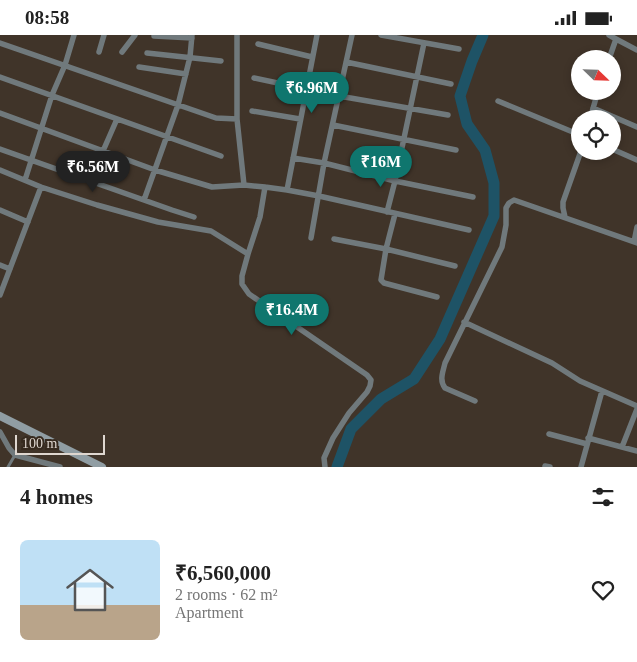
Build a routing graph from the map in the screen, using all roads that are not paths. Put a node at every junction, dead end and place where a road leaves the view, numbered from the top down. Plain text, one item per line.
1 (74, 35) edge
2 (104, 35) edge
3 (237, 35) edge
4 (316, 35) edge
5 (352, 35) edge
6 (381, 35) edge
7 (608, 35) edge
8 (132, 36) edge
9 (154, 36) edge
10 (192, 36) edge
11 (616, 39) junction
12 (0, 43) edge
13 (424, 43) junction
14 (258, 44) dead end
15 (459, 49) dead end
16 (612, 50) edge
17 (637, 50) edge
18 (99, 52) dead end
19 (122, 52) dead end
20 (147, 53) dead end
21 (190, 57) junction
22 (312, 57) junction
23 (221, 61) dead end
24 (346, 62) junction
25 (65, 65) junction
26 (139, 67) dead end
27 (186, 74) junction
28 (0, 77) edge
29 (254, 77) dead end
30 (417, 77) junction
31 (452, 84) dead end
32 (306, 89) junction
33 (52, 95) junction
34 (339, 96) junction
35 (595, 100) edge
36 (498, 101) dead end
37 (178, 105) junction
38 (593, 108) joint
39 (410, 109) junction
40 (252, 111) dead end
41 (0, 113) edge
42 (448, 115) dead end
43 (117, 119) junction
44 (237, 119) junction
45 (300, 119) junction
46 (333, 125) junction
47 (637, 127) edge
48 (41, 128) junction
49 (571, 131) edge
50 (167, 137) junction
51 (404, 140) junction
52 (0, 149) edge
53 (456, 150) dead end
54 (103, 151) junction
55 (621, 153) edge
56 (221, 157) dead end
57 (293, 158) junction
58 (31, 160) junction
59 (578, 160) edge
60 (637, 160) edge
61 (324, 163) junction
62 (0, 170) edge
63 (155, 170) junction
64 (24, 180) junction
65 (395, 181) junction
66 (244, 185) junction
67 (41, 187) junction
68 (265, 187) junction
69 (287, 190) junction
70 (319, 196) junction
71 (473, 197) dead end
72 (144, 200) junction
73 (0, 210) edge
74 (387, 212) junction
75 (395, 213) junction
76 (194, 217) dead end
77 (565, 217) junction
78 (28, 221) junction
79 (637, 227) edge
80 (469, 230) dead end
81 (311, 238) dead end
82 (334, 239) dead end
83 (635, 243) edge
84 (386, 249) junction
85 (248, 254) junction
86 (0, 265) edge
87 (456, 267) dead end
88 (10, 269) junction
89 (0, 295) edge
90 (436, 297) dead end
91 (464, 322) junction
92 (602, 391) junction
93 (475, 401) dead end
94 (637, 408) edge
95 (0, 416) edge
96 (0, 432) edge
97 (549, 434) dead end
98 (588, 441) junction
99 (622, 447) junction
100 (637, 451) edge
101 (15, 455) junction
102 (8, 467) edge
103 (60, 467) edge
104 (102, 467) edge
105 (325, 467) edge
106 (581, 467) edge

1 - 25 street
2 - 18 street
3 - 44 street
4 - 22 street
5 - 24 street
6 - 13 street
7 - 11 street
8 - 19 street
9 - 10 street
10 - 21 street
11 - 16 street
11 - 17 street
12 - 25 street
13 - 15 street
13 - 30 street
14 - 22 street
20 - 21 street
21 - 23 street
21 - 27 street
22 - 32 street
24 - 30 street
24 - 34 street
25 - 33 street
25 - 37 street
26 - 27 street
27 - 37 street
28 - 33 street
29 - 32 street
30 - 31 street
30 - 39 street
32 - 34 street
32 - 45 street
33 - 43 street
33 - 48 street
34 - 39 street
34 - 46 street
35 - 38 street
36 - 49 street
37 - 44 street
37 - 50 street
38 - 47 street
39 - 42 street
39 - 51 street
40 - 45 street
41 - 48 street
43 - 50 street
43 - 54 street
44 - 66 street
45 - 57 street
46 - 51 street
46 - 61 street
48 - 54 street
48 - 58 street
50 - 56 street
50 - 63 street
51 - 53 street
51 - 65 street
52 - 58 street
54 - 63 street
55 - 60 street
57 - 61 street
57 - 69 street
58 - 64 street
58 - 72 street
59 - 77 street
61 - 65 street
61 - 70 street
62 - 64 street
63 - 66 street
63 - 72 street
64 - 67 street
65 - 71 street
65 - 74 street
66 - 68 street
67 - 78 street
67 - 85 street
68 - 69 street
68 - 85 street
69 - 70 street
70 - 74 street
70 - 81 street
72 - 76 street
73 - 78 street
74 - 75 street
75 - 80 street
75 - 84 street
77 - 83 street
77 - 91 street
78 - 88 street
79 - 83 street
82 - 84 street
84 - 87 street
84 - 90 street
85 - 105 street
86 - 88 street
88 - 89 street
91 - 92 street
91 - 93 street
92 - 94 street
92 - 98 street
94 - 99 street
95 - 104 street
96 - 101 street
97 - 98 street
98 - 99 street
98 - 106 street
99 - 100 street
101 - 102 lane
101 - 103 street

